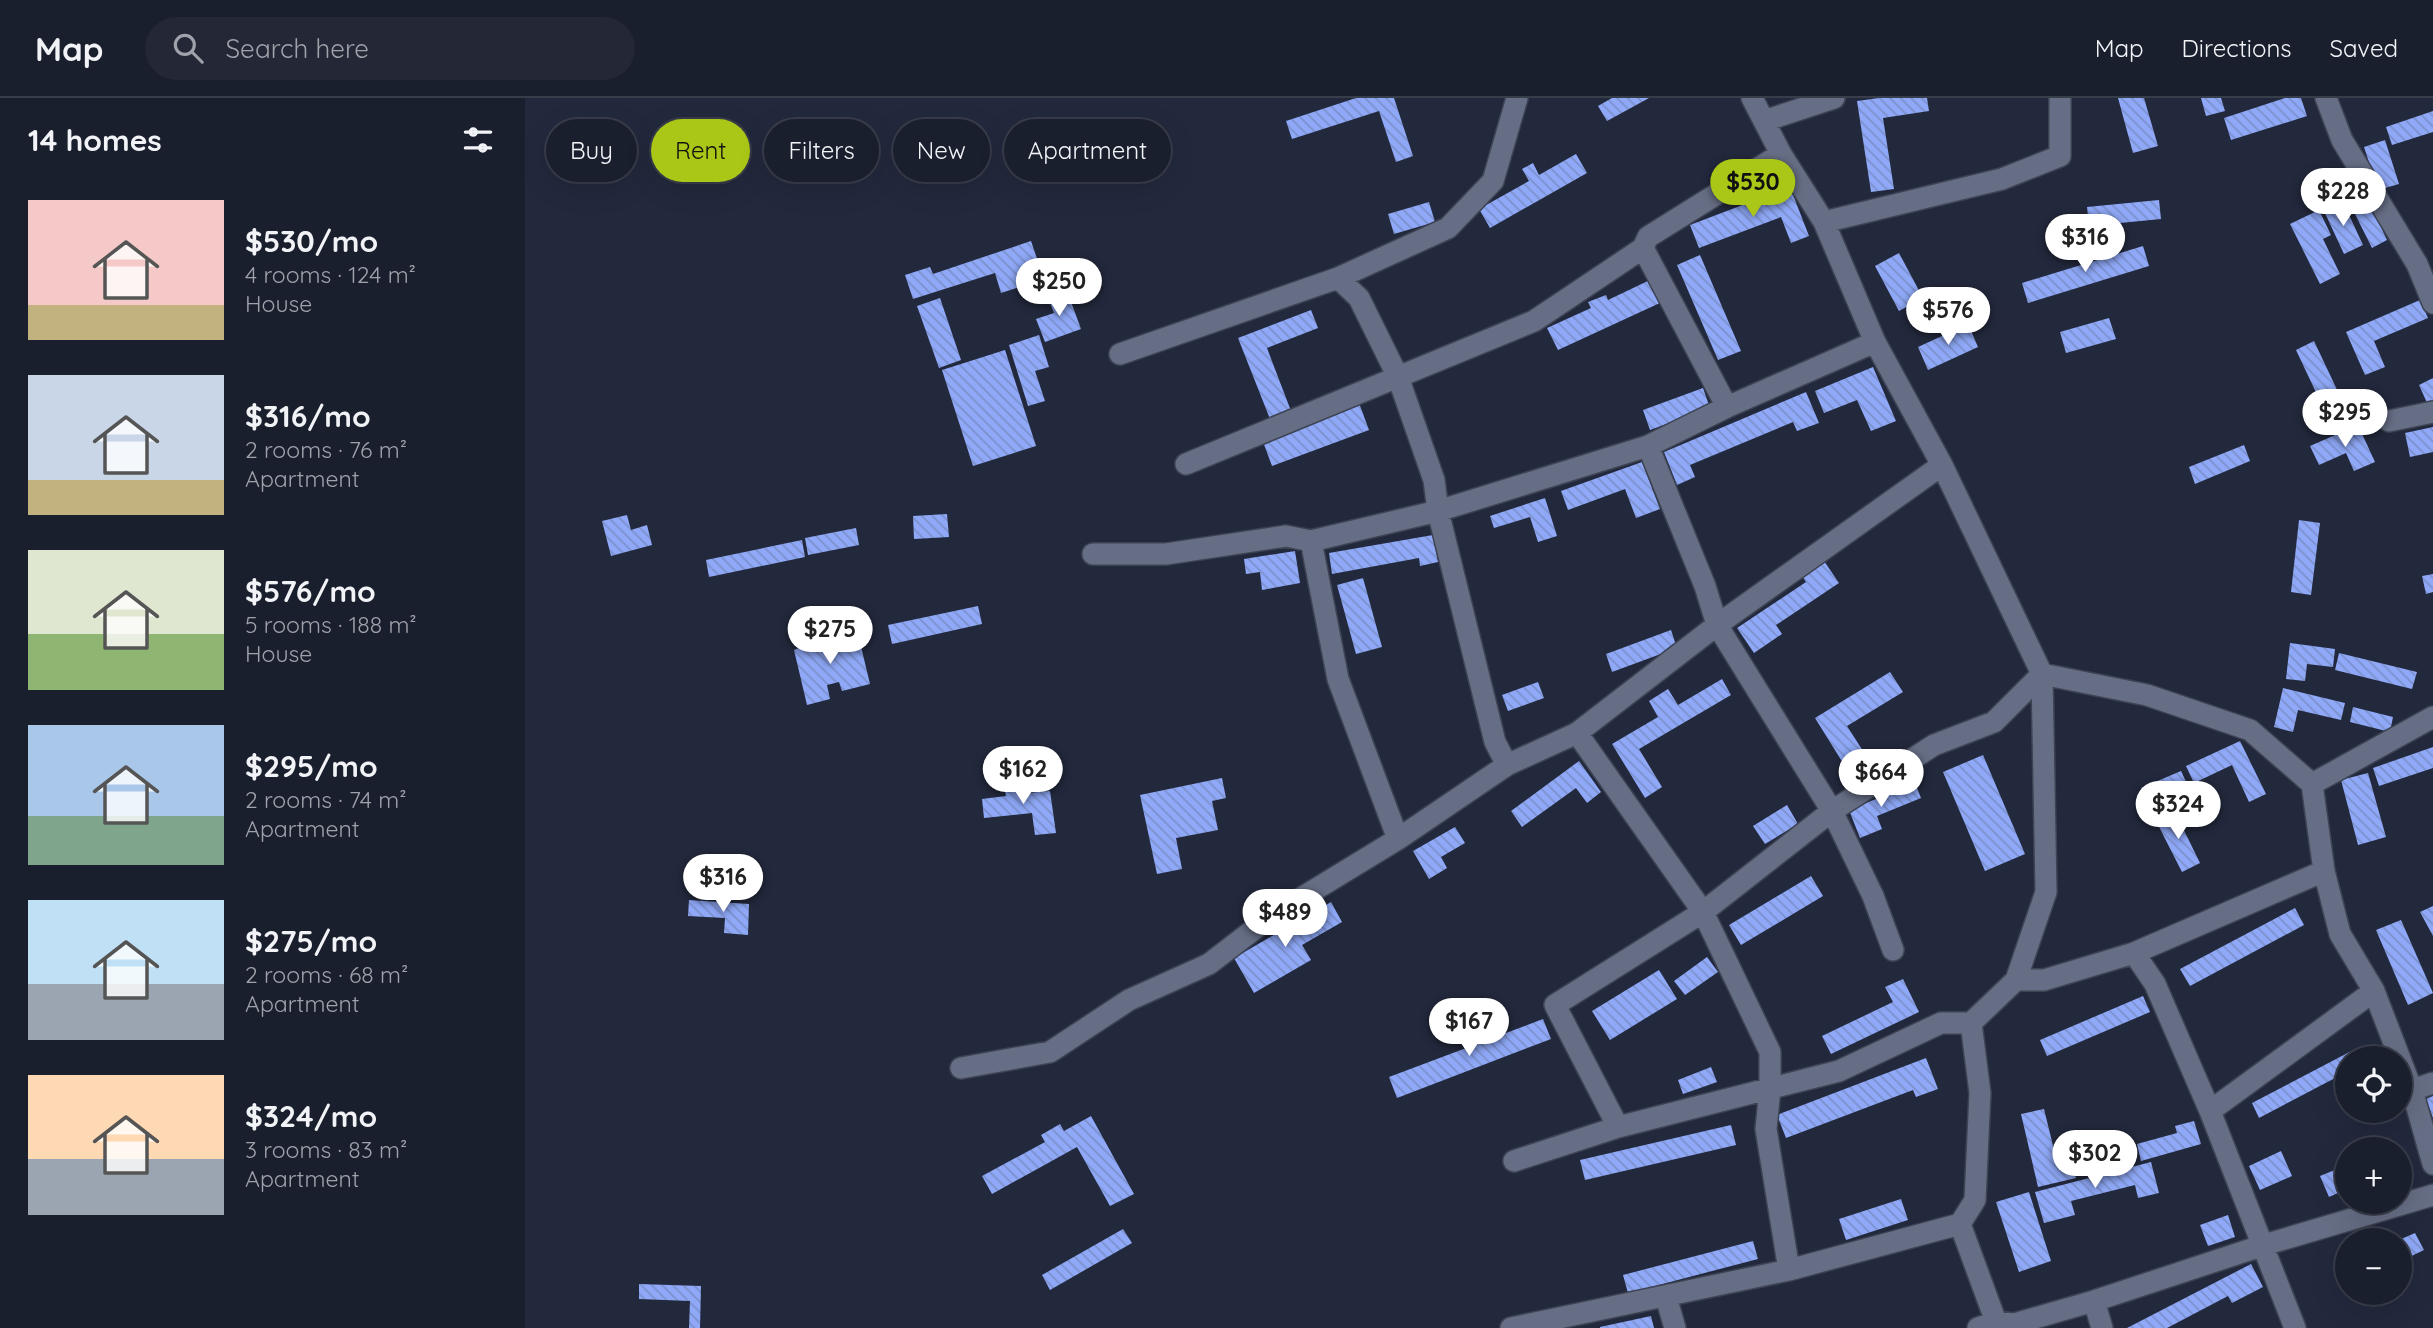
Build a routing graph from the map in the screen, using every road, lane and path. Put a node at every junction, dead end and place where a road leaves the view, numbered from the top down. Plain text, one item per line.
1 (1517, 98) edge
2 (1752, 98) edge
3 (1834, 98) edge
4 (2060, 98) edge
5 (2326, 98) edge
6 (1764, 121) junction
7 (1781, 154) junction
8 (1824, 222) junction
9 (1643, 248) junction
10 (1338, 278) junction
11 (2433, 303) edge
12 (1875, 342) junction
13 (1120, 354) dead end
14 (1398, 377) junction
15 (1727, 407) junction
16 (2433, 412) edge
17 (2389, 421) dead end
18 (1648, 446) junction
19 (1186, 464) dead end
20 (1942, 465) junction
21 (1439, 511) junction
22 (1311, 541) junction
23 (1093, 554) dead end
24 (1717, 625) junction
25 (2042, 674) junction
26 (2433, 717) edge
27 (1577, 733) junction
28 (1507, 765) junction
29 (2312, 784) junction
30 (1832, 811) junction
31 (1398, 839) junction
32 (2324, 871) junction
33 (1703, 912) junction
34 (1893, 950) dead end
35 (2134, 953) junction
36 (2016, 980) junction
37 (2374, 991) junction
38 (1971, 1023) junction
39 (2395, 1046) edge
40 (961, 1068) dead end
41 (2433, 1083) edge
42 (1770, 1089) junction
43 (2412, 1090) edge
44 (2412, 1093) edge
45 (2210, 1111) junction
46 (1618, 1127) junction
47 (1514, 1161) dead end
48 (2433, 1164) edge
49 (2433, 1195) edge
50 (1959, 1224) junction
51 (2264, 1245) junction
52 (1789, 1270) junction
53 (1666, 1297) junction
54 (2094, 1301) junction
55 (1987, 1325) edge
56 (1511, 1328) edge
57 (1675, 1328) edge
58 (2102, 1328) edge
59 (2295, 1328) edge

1 - 10 street
2 - 6 street
3 - 6 street
4 - 8 street
5 - 11 street
6 - 7 street
7 - 8 street
7 - 9 street
8 - 12 street
9 - 14 street
9 - 15 street
10 - 13 street
10 - 14 street
12 - 15 street
12 - 20 street
14 - 19 street
14 - 21 street
15 - 18 street
16 - 17 street
18 - 21 street
18 - 24 street
20 - 24 street
20 - 25 street
21 - 22 street
21 - 28 street
22 - 23 street
22 - 31 street
24 - 27 street
24 - 30 street
25 - 29 street
25 - 30 street
25 - 36 street
26 - 29 street
27 - 28 street
27 - 33 street
28 - 31 street
29 - 32 street
30 - 33 street
30 - 34 street
31 - 40 street
32 - 35 street
32 - 37 street
33 - 42 street
33 - 46 street
35 - 36 street
35 - 45 street
36 - 38 street
37 - 39 street
37 - 45 street
38 - 42 street
38 - 50 street
41 - 43 street
42 - 46 street
42 - 52 street
44 - 48 street
45 - 51 street
46 - 47 street
49 - 51 street
50 - 52 street
50 - 55 street
51 - 54 street
51 - 59 street
52 - 53 street
53 - 56 street
53 - 57 street
54 - 55 street
54 - 58 street

